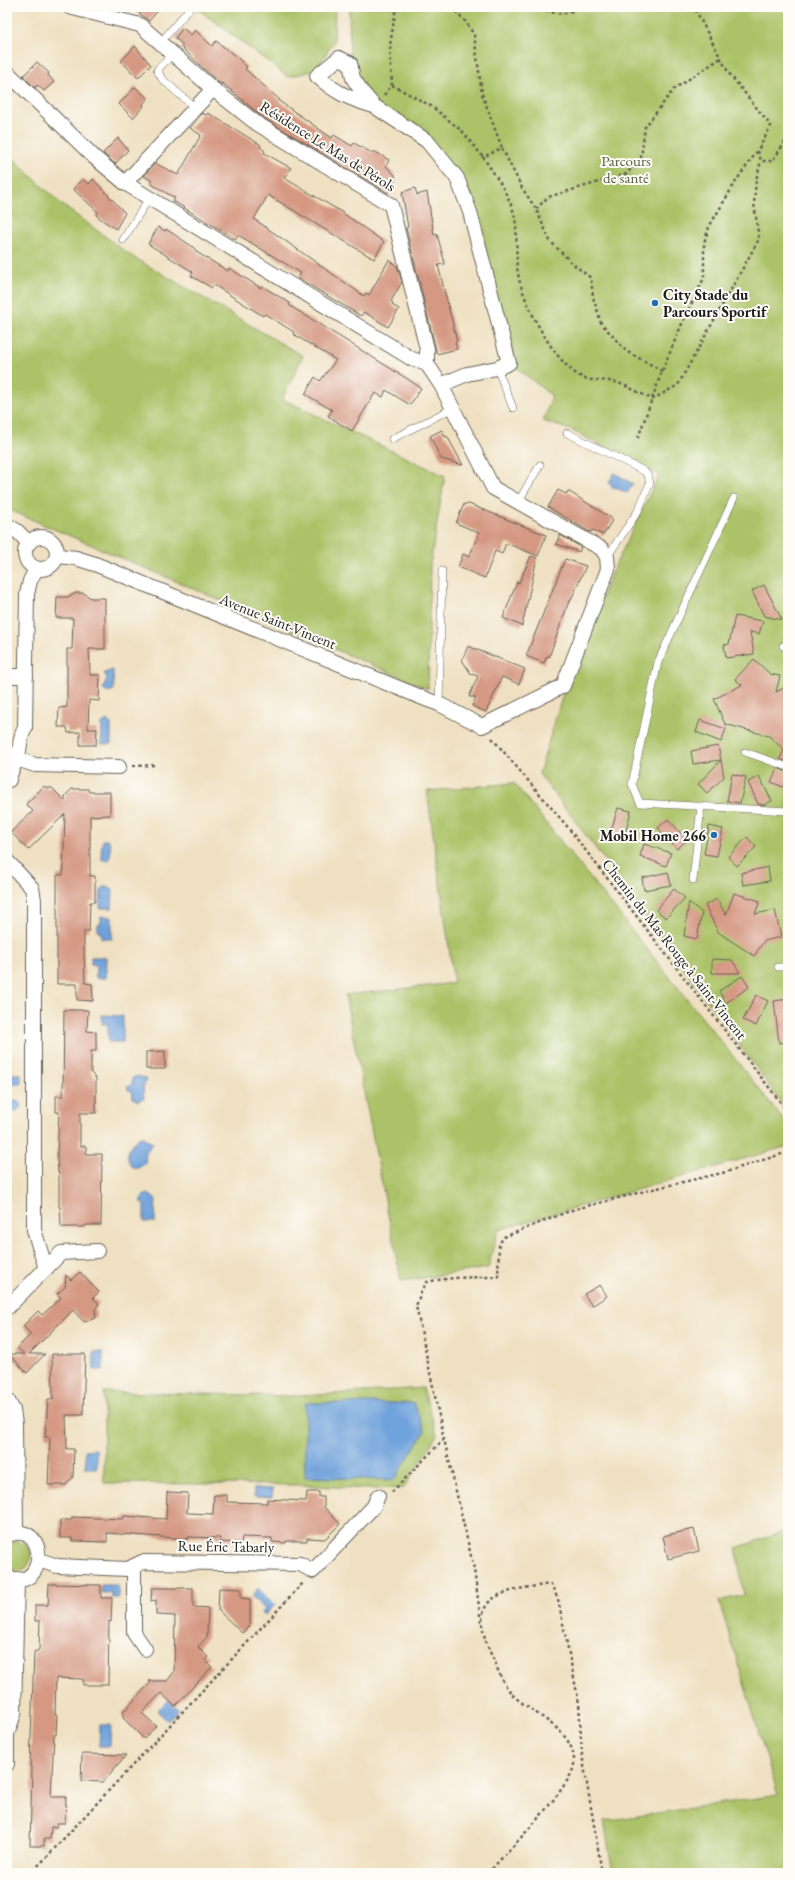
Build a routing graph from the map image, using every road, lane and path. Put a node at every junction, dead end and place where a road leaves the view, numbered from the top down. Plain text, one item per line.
1 (69, 7) edge
2 (396, 7) edge
3 (451, 7) edge
4 (541, 7) edge
5 (579, 7) edge
6 (694, 7) edge
7 (190, 8) edge
8 (161, 42) junction
9 (174, 53) junction
10 (721, 58) junction
11 (7, 72) edge
12 (392, 85) junction
13 (213, 89) junction
14 (374, 106) joint
15 (194, 107) junction
16 (788, 138) edge
17 (502, 148) junction
18 (758, 150) junction
19 (483, 157) junction
20 (761, 162) junction
21 (125, 183) junction
22 (149, 198) junction
23 (536, 209) junction
24 (123, 240) dead end
25 (427, 364) junction
26 (497, 368) junction
27 (662, 371) junction
28 (441, 385) junction
29 (653, 399) junction
30 (453, 408) junction
31 (513, 408) dead end
32 (567, 433) dead end
33 (638, 438) dead end
34 (392, 439) dead end
35 (540, 465) dead end
36 (734, 498) dead end
37 (518, 502) junction
38 (7, 525) edge
39 (29, 543) junction
40 (58, 556) junction
41 (607, 557) junction
42 (36, 569) junction
43 (442, 571) dead end
44 (7, 676) edge
45 (26, 676) junction
46 (439, 704) junction
47 (482, 726) junction
48 (745, 752) dead end
49 (21, 761) junction
50 (155, 765) dead end
51 (119, 767) joint
52 (788, 767) edge
53 (8, 781) edge
54 (701, 806) junction
55 (788, 811) edge
56 (7, 861) edge
57 (693, 880) dead end
58 (778, 967) dead end
59 (788, 967) edge
60 (788, 1112) edge
61 (788, 1152) edge
62 (97, 1251) dead end
63 (46, 1268) junction
64 (7, 1308) edge
65 (7, 1399) edge
66 (444, 1439) junction
67 (378, 1496) joint
68 (12, 1534) edge
69 (39, 1560) junction
70 (134, 1566) junction
71 (313, 1571) junction
72 (12, 1578) edge
73 (481, 1622) junction
74 (145, 1649) dead end
75 (7, 1764) edge
76 (28, 1873) edge
77 (488, 1873) edge
78 (602, 1873) edge

1 - 8 street, Résidence Le Mas de Pérols
2 - 12 path
3 - 17 path
4 - 5 path
6 - 10 path
7 - 8 lane
8 - 9 street, Résidence Le Mas de Pérols
9 - 13 street, Résidence Le Mas de Pérols
9 - 15 lane
10 - 18 path
10 - 23 path
11 - 21 street
12 - 14 path
12 - 19 path
13 - 15 street
13 - 25 street, Résidence Le Mas de Pérols
14 - 26 street
15 - 21 street
16 - 20 path
17 - 19 path
17 - 23 path
18 - 20 path
18 - 27 path
19 - 29 path
20 - 29 path
21 - 22 street
22 - 24 lane
22 - 25 street
23 - 27 path
25 - 28 street
26 - 28 street
26 - 31 lane
27 - 29 path
28 - 30 street
29 - 33 path
30 - 34 lane
30 - 37 street
32 - 41 lane
35 - 37 lane
36 - 54 lane
37 - 41 street
38 - 39 street
39 - 40 street
39 - 42 street
40 - 42 street
40 - 46 street, Avenue Saint-Vincent
41 - 47 street
42 - 45 street
43 - 46 lane
44 - 45 street
45 - 49 street
46 - 47 street, Avenue Saint-Vincent
47 - 60 path, Chemin du Mas Rouge à Saint-Vincent
48 - 52 lane
49 - 51 street
49 - 53 street
50 - 51 path
54 - 55 lane
54 - 57 lane
56 - 63 street
58 - 59 lane
61 - 66 path
62 - 63 street
63 - 64 street
65 - 68 street
66 - 67 path
66 - 73 path
67 - 71 street
68 - 69 street
69 - 70 street, Rue Éric Tabarly
69 - 72 street
70 - 71 street, Rue Éric Tabarly
70 - 74 street
71 - 76 path
72 - 75 street
73 - 77 path
73 - 78 path

